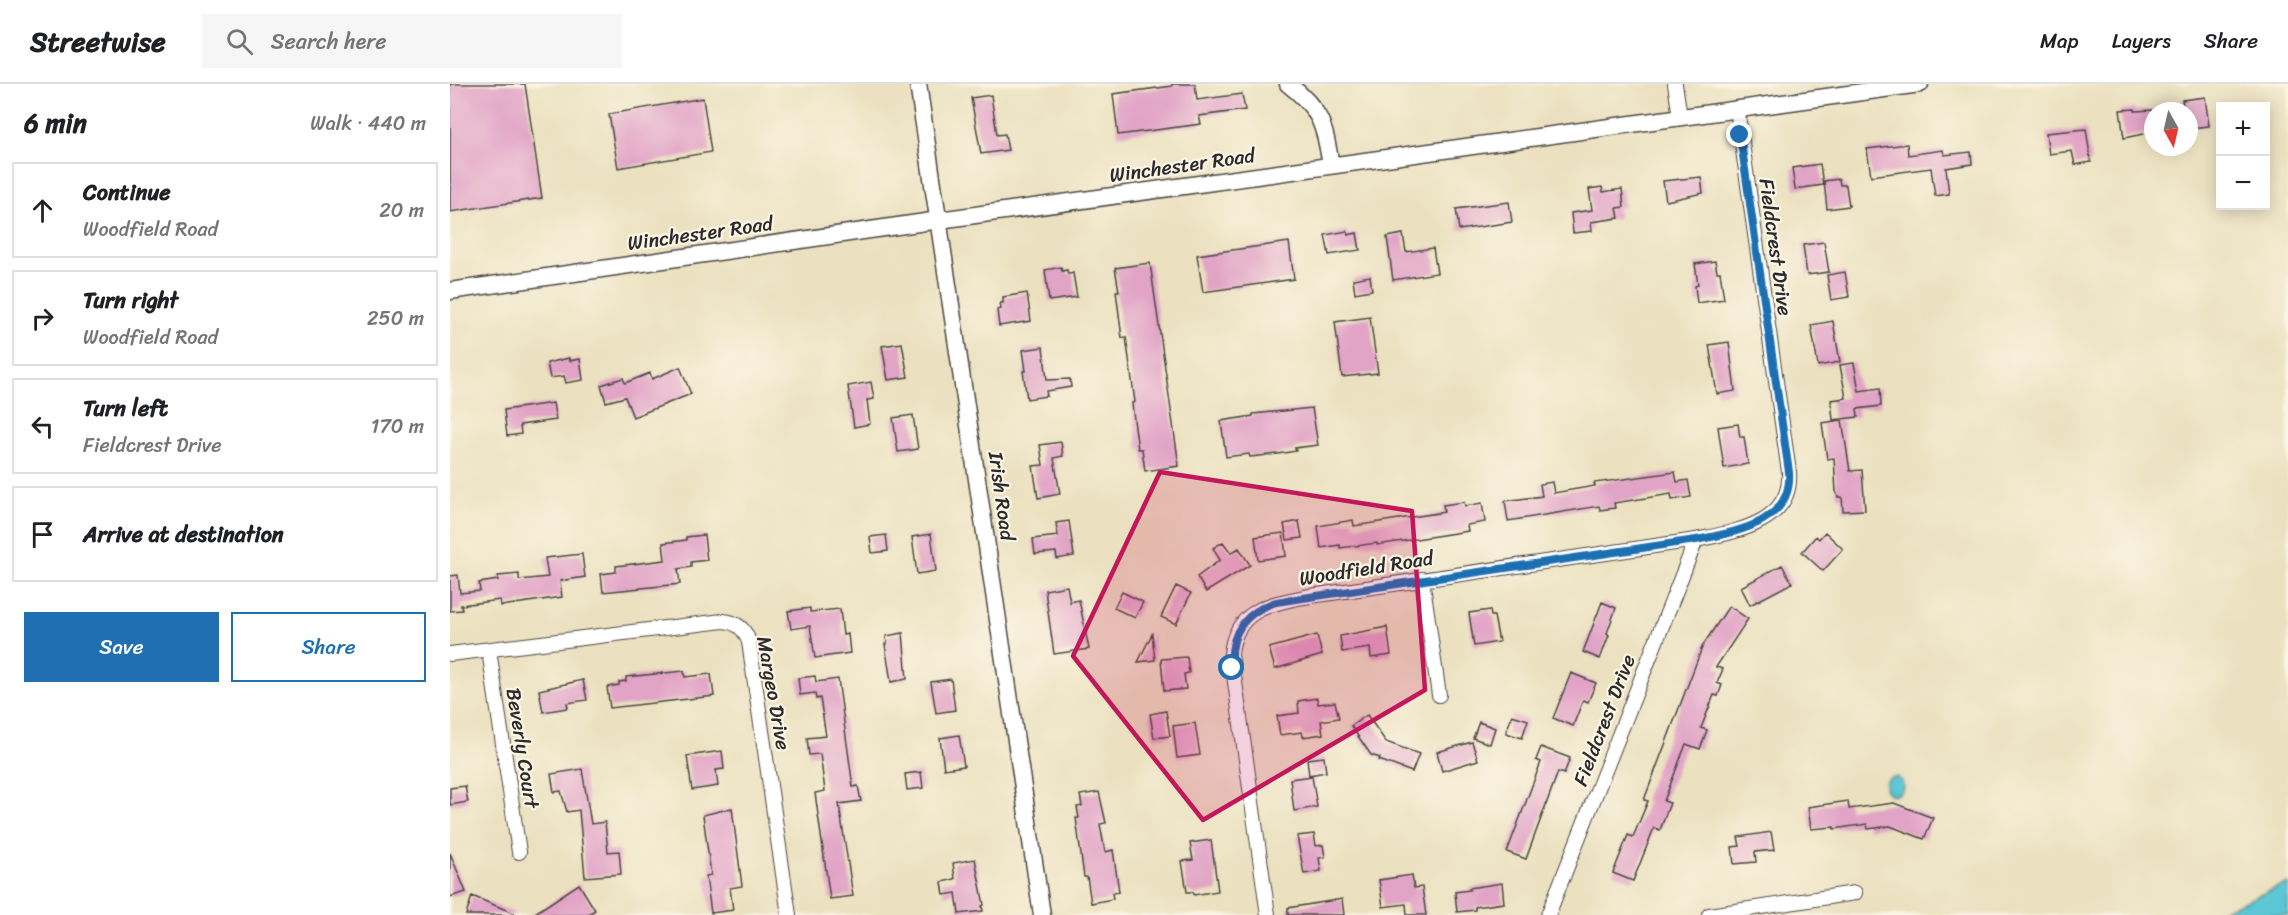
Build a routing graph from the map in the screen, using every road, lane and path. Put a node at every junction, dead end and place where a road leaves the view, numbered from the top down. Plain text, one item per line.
1 (918, 84) edge
2 (1288, 84) edge
3 (1675, 84) edge
4 (1920, 84) edge
5 (1737, 108) junction
6 (1680, 117) junction
7 (1331, 165) junction
8 (939, 220) junction
9 (450, 291) edge
10 (1785, 497) joint
11 (1696, 540) junction
12 (1422, 579) junction
13 (489, 650) junction
14 (450, 654) edge
15 (1439, 695) dead end
16 (519, 852) dead end
17 (1855, 893) dead end
18 (789, 915) edge
19 (1042, 915) edge
20 (1268, 915) edge
21 (1548, 915) edge
22 (1709, 915) edge

1 - 8 street, Irish Road
2 - 7 street
3 - 6 street
4 - 5 street, Winchester Road
5 - 6 street, Winchester Road
5 - 10 street, Fieldcrest Drive
6 - 7 street, Winchester Road
7 - 8 street, Winchester Road
8 - 9 street, Winchester Road
8 - 19 street, Irish Road
10 - 11 street, Woodfield Road
11 - 12 street, Woodfield Road
11 - 21 street, Fieldcrest Drive
12 - 15 street
12 - 20 street, Woodfield Road
13 - 14 street, Margeo Drive
13 - 16 street, Beverly Court
13 - 18 street, Margeo Drive
17 - 22 street

